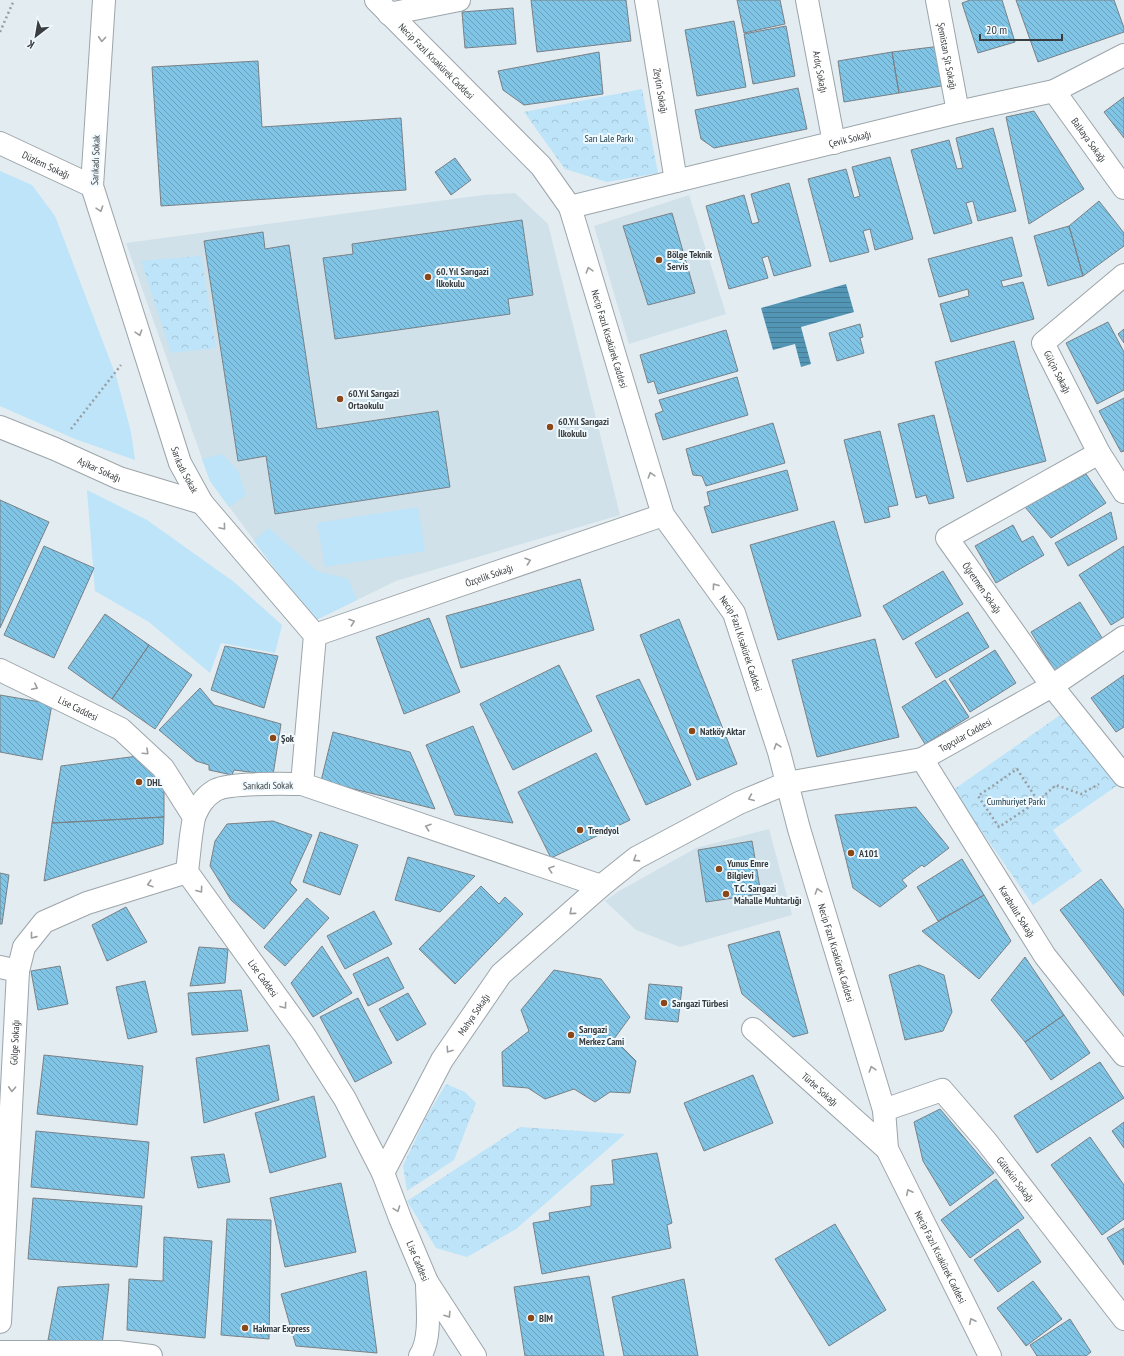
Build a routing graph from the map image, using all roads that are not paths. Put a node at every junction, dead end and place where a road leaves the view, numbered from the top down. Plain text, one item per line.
1 (104, 0) edge
2 (459, 0) edge
3 (646, 0) edge
4 (807, 0) edge
5 (937, 0) edge
6 (383, 7) edge
7 (1124, 55) edge
8 (1054, 91) junction
9 (958, 112) junction
10 (0, 143) edge
11 (834, 143) junction
12 (676, 181) junction
13 (92, 186) junction
14 (1124, 188) edge
15 (570, 207) junction
16 (1124, 275) edge
17 (0, 427) edge
18 (1099, 453) junction
19 (1124, 492) edge
20 (202, 503) junction
21 (663, 515) junction
22 (315, 635) junction
23 (1124, 637) edge
24 (0, 670) edge
25 (1052, 686) junction
26 (922, 759) junction
27 (1122, 774) edge
28 (787, 783) junction
29 (302, 784) junction
30 (194, 817) junction
31 (187, 872) junction
32 (601, 886) junction
33 (9, 969) edge
34 (753, 1029) dead end
35 (1124, 1055) edge
36 (884, 1110) junction
37 (887, 1149) junction
38 (383, 1173) junction
39 (427, 1282) junction
40 (1124, 1319) edge
41 (0, 1322) edge
42 (0, 1352) edge
43 (121, 1354) edge
44 (151, 1356) edge
45 (420, 1356) edge
46 (475, 1356) edge
47 (990, 1356) edge

1 -> 13 street, Sarıkadı Sokak
2 - 6 street
3 - 12 street, Zeytin Sokağı
4 - 11 street, Ardıç Sokağı
5 - 9 street, Şemistan Şit Sokağı
6 - 15 street, Necip Fazıl Kısakürek Caddesi
7 - 8 street, Çevik Sokağı
8 - 9 street, Çevik Sokağı
8 - 14 street, Balkaya Sokağı
9 - 11 street, Çevik Sokağı
10 - 13 street, Düzlem Sokağı
11 - 12 street, Çevik Sokağı
12 - 15 street, Çevik Sokağı
13 -> 20 street, Sarıkadı Sokak
21 -> 15 street, Necip Fazıl Kısakürek Caddesi
16 - 18 street, Gülçin Sokağı
17 - 20 street, Aşikar Sokağı
18 - 19 street, Gülçin Sokağı
18 - 25 street, Öğretmen Sokağı
20 -> 22 street, Sarıkadı Sokak
22 -> 21 street, Özçelik Sokağı
28 -> 21 street, Necip Fazıl Kısakürek Caddesi
22 - 29 street, Sarıkadı Sokak
23 - 25 street, Topçular Caddesi
24 -> 30 street, Lise Caddesi
25 - 26 street, Topçular Caddesi
25 - 27 street, Öğretmen Sokağı
26 - 28 street, Topçular Caddesi
26 - 35 street, Karabulut Sokağı
28 -> 32 street, Mahya Sokağı
36 -> 28 street, Necip Fazıl Kısakürek Caddesi
29 - 30 street, Sarıkadı Sokak
32 -> 29 street
30 - 31 street
31 -> 33 street, Gölge Sokağı
31 -> 38 street, Lise Caddesi
32 -> 38 street, Mahya Sokağı
33 -> 41 street, Gölge Sokağı
34 - 37 street, Türbe Sokağı
36 - 37 street, Necip Fazıl Kısakürek Caddesi
36 - 40 street, Gültekin Sokağı
47 -> 37 street, Necip Fazıl Kısakürek Caddesi
38 -> 39 street, Lise Caddesi
39 - 45 street
39 -> 46 street, Lise Caddesi
42 - 43 street
43 - 44 street

